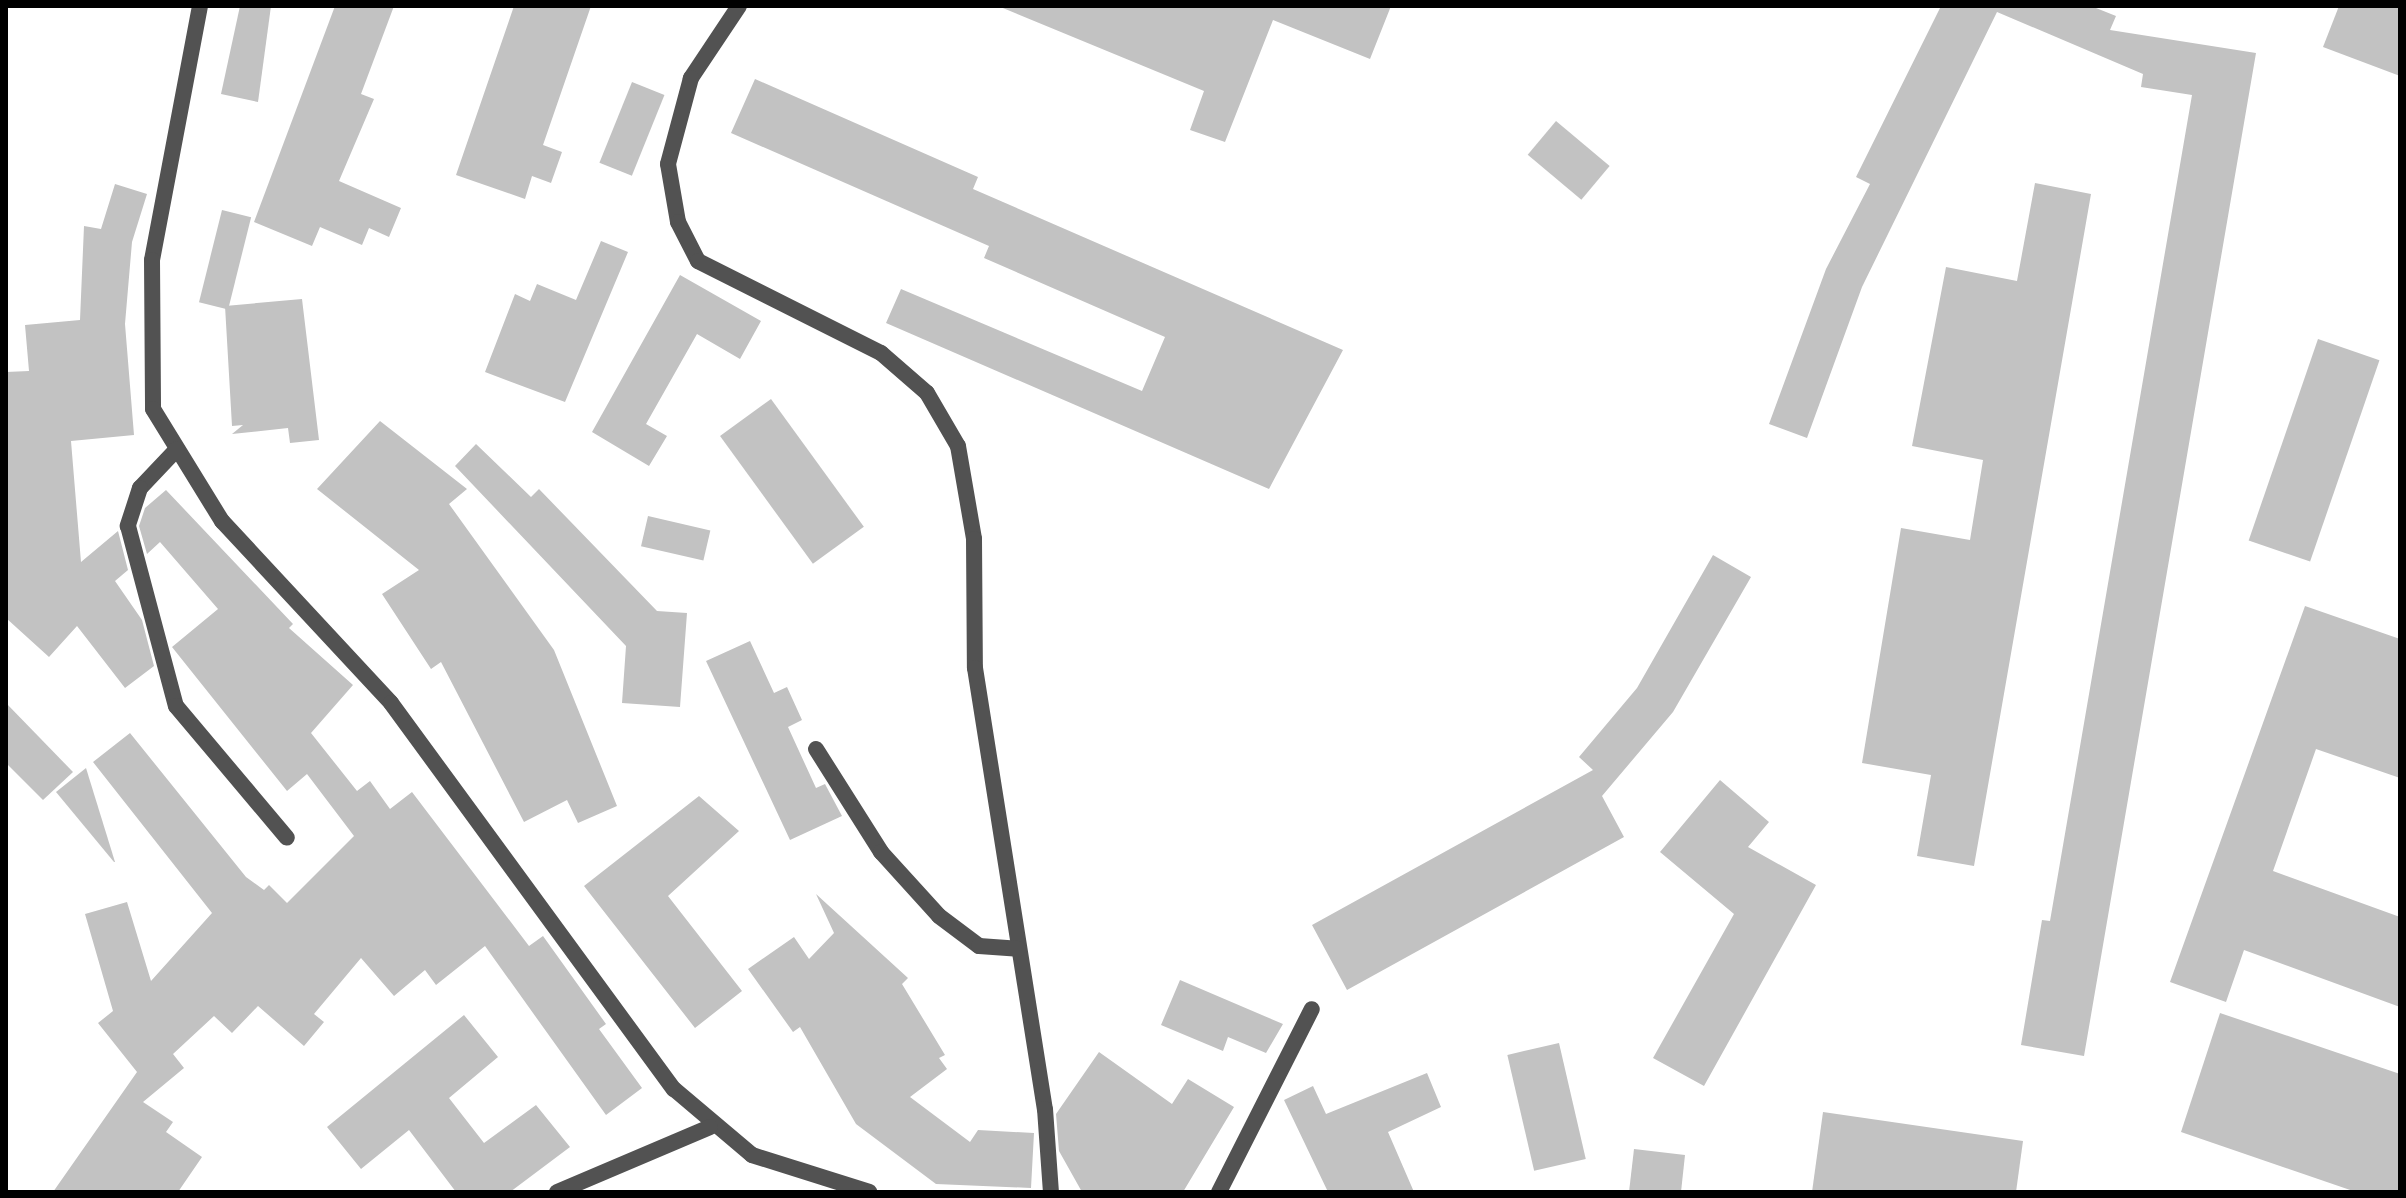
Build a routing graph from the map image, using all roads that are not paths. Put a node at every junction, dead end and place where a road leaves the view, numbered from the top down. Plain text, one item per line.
1 (200, 6) edge
2 (739, 6) edge
3 (177, 449) junction
4 (816, 749) dead end
5 (287, 838) dead end
6 (1018, 949) junction
7 (1312, 1009) dead end
8 (710, 1127) junction
9 (557, 1192) edge
10 (869, 1192) edge
11 (1051, 1192) edge
12 (1219, 1192) edge

1 - 3 street
2 - 6 street
3 - 5 street
3 - 8 street
4 - 6 street
6 - 11 street
7 - 12 street
8 - 9 street
8 - 10 street

